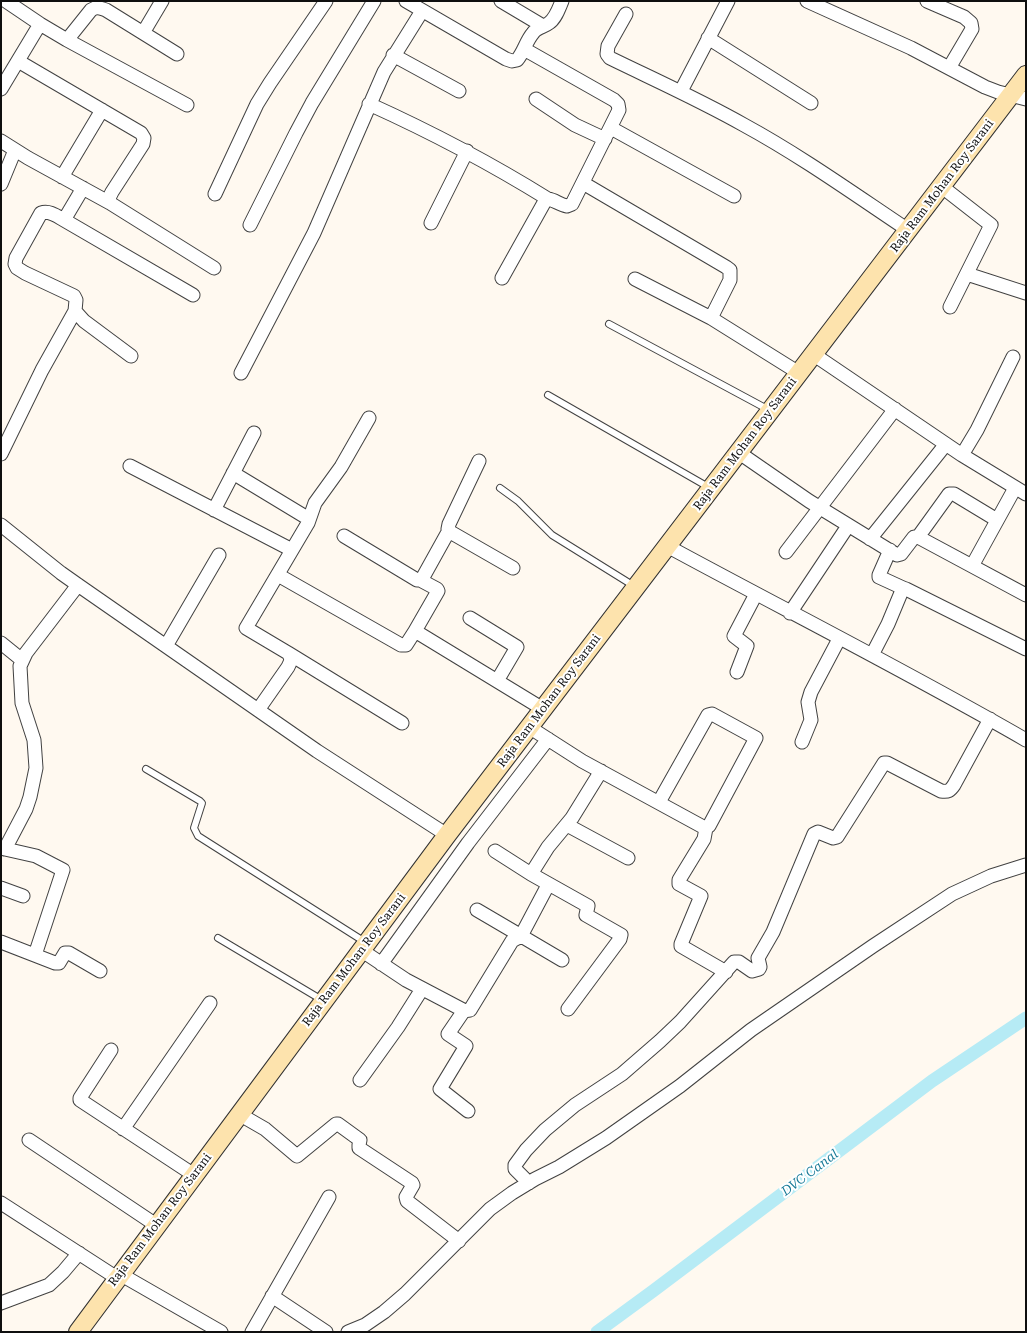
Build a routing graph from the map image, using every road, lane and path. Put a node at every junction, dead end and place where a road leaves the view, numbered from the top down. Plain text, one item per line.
1 (6, 1) edge
2 (162, 1) edge
3 (326, 1) edge
4 (374, 1) edge
5 (406, 1) edge
6 (501, 1) edge
7 (562, 1) edge
8 (728, 1) edge
9 (807, 1) edge
10 (927, 1) edge
11 (96, 3) edge
12 (422, 11) junction
13 (626, 14) dead end
14 (40, 24) junction
15 (543, 26) junction
16 (142, 33) junction
17 (708, 38) junction
18 (67, 40) junction
19 (524, 49) junction
20 (177, 54) dead end
21 (393, 55) junction
22 (18, 61) junction
23 (950, 68) junction
24 (1026, 75) edge
25 (1, 89) edge
26 (459, 91) dead end
27 (681, 91) junction
28 (1018, 97) edge
29 (536, 99) dead end
30 (811, 103) dead end
31 (369, 104) junction
32 (187, 105) dead end
33 (102, 110) junction
34 (608, 133) junction
35 (1, 141) edge
36 (15, 150) junction
37 (467, 151) junction
38 (62, 177) junction
39 (583, 183) junction
40 (1, 184) edge
41 (941, 186) junction
42 (83, 188) junction
43 (215, 194) dead end
44 (734, 196) dead end
45 (548, 198) junction
46 (110, 203) junction
47 (64, 220) junction
48 (431, 223) dead end
49 (250, 225) dead end
50 (908, 230) junction
51 (214, 268) dead end
52 (967, 274) junction
53 (502, 278) dead end
54 (635, 279) dead end
55 (1026, 293) edge
56 (193, 295) dead end
57 (950, 307) dead end
58 (75, 311) junction
59 (710, 318) junction
60 (609, 324) dead end
61 (813, 354) junction
62 (131, 356) dead end
63 (1013, 357) dead end
64 (241, 373) dead end
65 (799, 373) junction
66 (548, 395) dead end
67 (895, 409) junction
68 (770, 411) junction
69 (369, 418) dead end
70 (254, 432) dead end
71 (946, 444) junction
72 (738, 452) junction
73 (1, 454) edge
74 (962, 455) junction
75 (479, 461) dead end
76 (130, 466) dead end
77 (233, 473) junction
78 (500, 488) dead end
79 (711, 488) junction
80 (1021, 491) edge
81 (819, 508) junction
82 (214, 510) junction
83 (309, 519) junction
84 (997, 520) junction
85 (1, 525) edge
86 (848, 526) junction
87 (449, 533) junction
88 (344, 536) dead end
89 (918, 538) junction
90 (870, 539) junction
91 (667, 546) junction
92 (292, 550) junction
93 (890, 550) junction
94 (786, 552) dead end
95 (219, 555) dead end
96 (972, 566) junction
97 (513, 568) dead end
98 (278, 576) junction
99 (422, 580) junction
100 (78, 585) junction
101 (636, 587) junction
102 (903, 588) junction
103 (756, 594) junction
104 (1026, 595) edge
105 (790, 613) junction
106 (470, 618) dead end
107 (415, 631) junction
108 (839, 638) junction
109 (1, 643) edge
110 (166, 646) junction
111 (1026, 649) edge
112 (288, 653) junction
113 (872, 656) junction
114 (22, 660) junction
115 (737, 672) dead end
116 (497, 681) junction
117 (543, 708) junction
118 (258, 710) junction
119 (990, 719) junction
120 (402, 723) dead end
121 (529, 727) junction
122 (548, 739) junction
123 (1026, 740) edge
124 (802, 742) dead end
125 (146, 769) dead end
126 (601, 771) junction
127 (659, 802) junction
128 (567, 825) junction
129 (706, 828) junction
130 (447, 835) junction
131 (3, 848) edge
132 (495, 851) dead end
133 (628, 858) dead end
134 (1026, 865) edge
135 (531, 874) junction
136 (548, 885) junction
137 (1, 888) edge
138 (23, 896) dead end
139 (477, 910) dead end
140 (522, 937) junction
141 (218, 938) dead end
142 (1, 942) edge
143 (364, 946) junction
144 (35, 955) junction
145 (562, 960) dead end
146 (381, 964) junction
147 (100, 971) dead end
148 (726, 972) junction
149 (422, 989) junction
150 (323, 1001) junction
151 (210, 1003) dead end
152 (568, 1010) dead end
153 (463, 1011) junction
154 (111, 1050) dead end
155 (360, 1080) dead end
156 (468, 1111) dead end
157 (239, 1114) junction
158 (123, 1129) junction
159 (29, 1140) dead end
160 (194, 1175) junction
161 (529, 1183) junction
162 (329, 1197) dead end
163 (1, 1203) edge
164 (156, 1225) junction
165 (459, 1241) junction
166 (79, 1253) junction
167 (118, 1276) junction
168 (272, 1296) junction
169 (1, 1302) edge
170 (80, 1331) edge
171 (221, 1332) edge
172 (252, 1332) edge
173 (326, 1332) edge
174 (348, 1332) edge

1 - 14 street
2 - 16 street
3 - 43 street
4 - 49 street
5 - 12 street
6 - 15 street
7 - 15 street
8 - 17 street
9 - 23 street
10 - 23 street
11 - 16 street
11 - 18 street
12 - 19 street
12 - 21 street
13 - 27 street
14 - 18 street
14 - 22 street
15 - 19 street
16 - 20 street
17 - 27 street
17 - 30 street
18 - 32 street
19 - 34 street
21 - 26 street
21 - 31 street
22 - 25 street
22 - 33 street
23 - 28 street
24 - 28 street, Raja Ram Mohan Roy Sarani
27 - 50 street
28 - 41 street, Raja Ram Mohan Roy Sarani
29 - 34 street
31 - 37 street
31 - 64 street
33 - 38 street
33 - 46 street
34 - 39 street
34 - 44 street
35 - 36 street
36 - 38 street
36 - 40 street
37 - 45 street
37 - 48 street
38 - 42 street
39 - 45 street
39 - 59 street
41 - 50 street, Raja Ram Mohan Roy Sarani
41 - 52 street
42 - 46 street
42 - 47 street
45 - 53 street
46 - 51 street
47 - 56 street
47 - 58 street
50 - 61 street, Raja Ram Mohan Roy Sarani
52 - 55 street
52 - 57 street
54 - 59 street
58 - 62 street
58 - 73 street
59 - 65 street
60 - 68 lane
61 - 65 street, Raja Ram Mohan Roy Sarani
61 - 67 street
63 - 74 street
65 - 68 street, Raja Ram Mohan Roy Sarani
66 - 79 lane
67 - 71 street
67 - 81 street
68 - 72 street, Raja Ram Mohan Roy Sarani
69 - 83 street
70 - 77 street
71 - 74 street
71 - 90 street
72 - 79 street, Raja Ram Mohan Roy Sarani
72 - 81 street
74 - 80 street
75 - 87 street
76 - 82 street
77 - 82 street
77 - 83 street
78 - 101 lane
79 - 91 street, Raja Ram Mohan Roy Sarani
80 - 84 street
81 - 86 street
81 - 94 street
82 - 92 street
83 - 92 street
84 - 89 street
84 - 96 street
85 - 100 street
86 - 90 street
86 - 105 street
87 - 97 street
87 - 99 street
88 - 99 street
89 - 93 street
89 - 96 street
90 - 93 street
91 - 101 street, Raja Ram Mohan Roy Sarani
91 - 103 street
92 - 98 street
93 - 102 street
95 - 110 street
96 - 104 street
98 - 107 street
98 - 112 street
99 - 107 street
100 - 110 street
100 - 114 street
101 - 117 street, Raja Ram Mohan Roy Sarani
102 - 111 street
102 - 113 street
103 - 105 street
103 - 115 street
105 - 108 street
106 - 116 street
107 - 116 street
108 - 113 street
108 - 124 street
109 - 114 street
110 - 118 street
112 - 118 street
112 - 120 street
113 - 119 street
114 - 131 street
116 - 117 street
117 - 121 street, Raja Ram Mohan Roy Sarani
118 - 130 street
119 - 123 street
119 - 148 street
121 - 122 street
121 - 130 street, Raja Ram Mohan Roy Sarani
122 - 126 street
122 - 146 street
125 - 143 lane
126 - 127 street
126 - 128 street
127 - 129 street
127 - 129 street
128 - 133 street
128 - 135 street
129 - 148 street
130 - 143 street, Raja Ram Mohan Roy Sarani
131 - 144 street
132 - 135 street
134 - 161 street
135 - 136 street
136 - 140 street
136 - 152 street
137 - 138 street
139 - 140 street
140 - 145 street
140 - 153 street
141 - 150 lane
142 - 144 street
143 - 146 street
143 - 150 street, Raja Ram Mohan Roy Sarani
144 - 147 street
146 - 149 street
148 - 161 street
149 - 153 street
149 - 155 street
150 - 157 street, Raja Ram Mohan Roy Sarani
151 - 158 street
153 - 156 street
154 - 158 street
157 - 160 street, Raja Ram Mohan Roy Sarani
157 - 165 street
158 - 160 street
159 - 164 street
160 - 164 street, Raja Ram Mohan Roy Sarani
161 - 165 street
162 - 168 street
163 - 166 street
164 - 167 street, Raja Ram Mohan Roy Sarani
165 - 174 street
166 - 167 street
166 - 169 street
167 - 170 street, Raja Ram Mohan Roy Sarani
167 - 171 street
168 - 172 street
168 - 173 street

